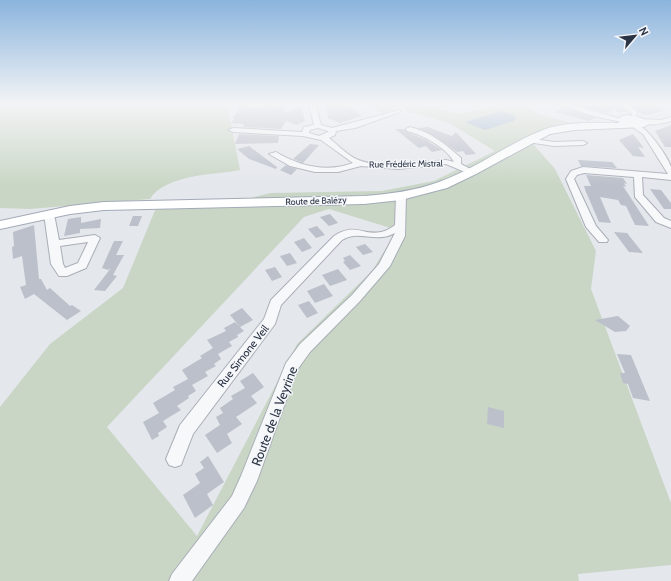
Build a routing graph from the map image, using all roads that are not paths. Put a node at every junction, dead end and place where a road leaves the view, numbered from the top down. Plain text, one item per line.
1 (235, 130) edge
2 (307, 130) edge
3 (332, 130) edge
4 (418, 130) edge
5 (553, 130) edge
6 (643, 130) edge
7 (305, 134) junction
8 (323, 138) junction
9 (530, 140) junction
10 (583, 143) dead end
11 (272, 154) dead end
12 (359, 164) junction
13 (457, 165) junction
14 (472, 172) junction
15 (671, 173) edge
16 (638, 174) junction
17 (671, 178) edge
18 (401, 196) junction
19 (49, 214) junction
20 (0, 225) edge
21 (671, 225) edge
22 (400, 227) junction
23 (603, 240) dead end
24 (54, 244) dead end
25 (175, 459) dead end
26 (179, 581) edge

1 - 7 street
2 - 7 street
3 - 8 street
4 - 13 street
5 - 9 main road, Route de Balézy
6 - 15 street
7 - 8 street
8 - 12 street, Rue Frédéric Mistral
9 - 10 street
9 - 14 main road, Route de Balézy
11 - 12 street
12 - 13 street, Rue Frédéric Mistral
13 - 14 street, Rue Frédéric Mistral
14 - 18 main road, Route de Balézy
16 - 17 street
16 - 21 street
16 - 23 street
18 - 19 main road, Route de Balézy
18 - 22 street, Route de la Veyrine
19 - 20 main road, Route de Balézy
19 - 24 street
22 - 25 street, Rue Simone Veil
22 - 26 street, Route de la Veyrine

